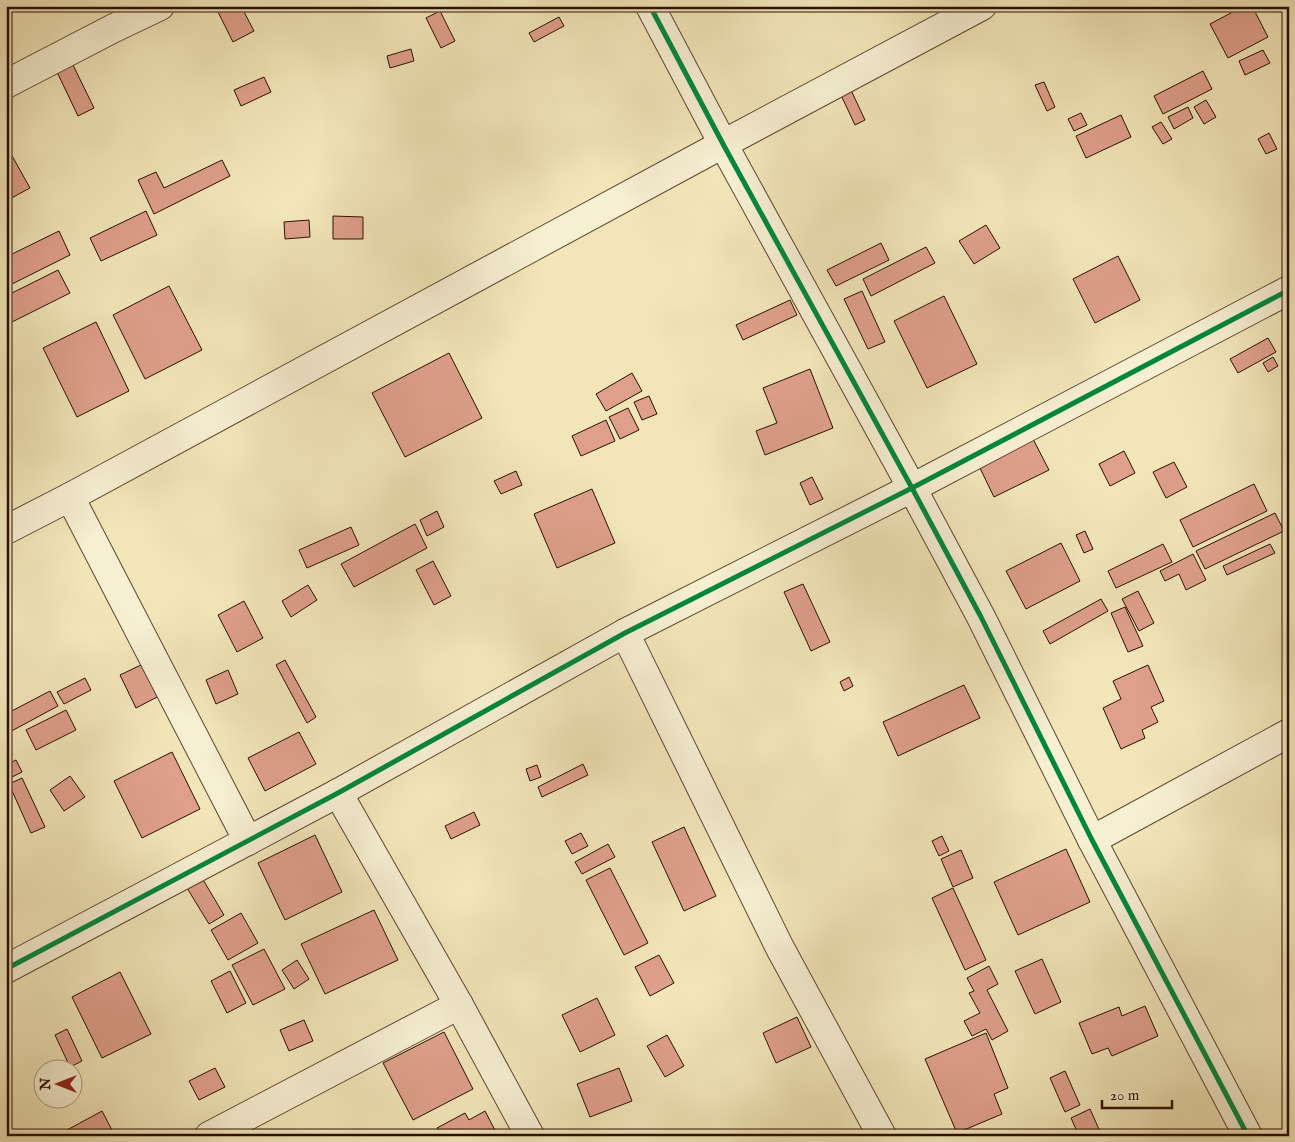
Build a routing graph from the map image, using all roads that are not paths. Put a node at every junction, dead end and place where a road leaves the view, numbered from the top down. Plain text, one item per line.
1 (160, 6) edge
2 (650, 6) edge
3 (982, 6) edge
4 (6, 84) edge
5 (724, 144) junction
6 (1289, 290) edge
7 (912, 488) junction
8 (70, 497) junction
9 (6, 530) edge
10 (626, 633) junction
11 (1289, 733) edge
12 (338, 793) junction
13 (1092, 840) junction
14 (248, 841) junction
15 (6, 969) edge
16 (459, 1005) junction
17 (208, 1136) edge
18 (530, 1136) edge
19 (882, 1136) edge
20 (1248, 1136) edge

1 - 4 street
2 - 5 street
3 - 5 street
5 - 7 street
5 - 8 street
6 - 7 street
7 - 10 street
7 - 13 street
8 - 9 street
8 - 14 street
10 - 12 street
10 - 19 street
11 - 13 street
12 - 14 street
12 - 16 street
13 - 20 street
14 - 15 street
16 - 17 street
16 - 18 street

